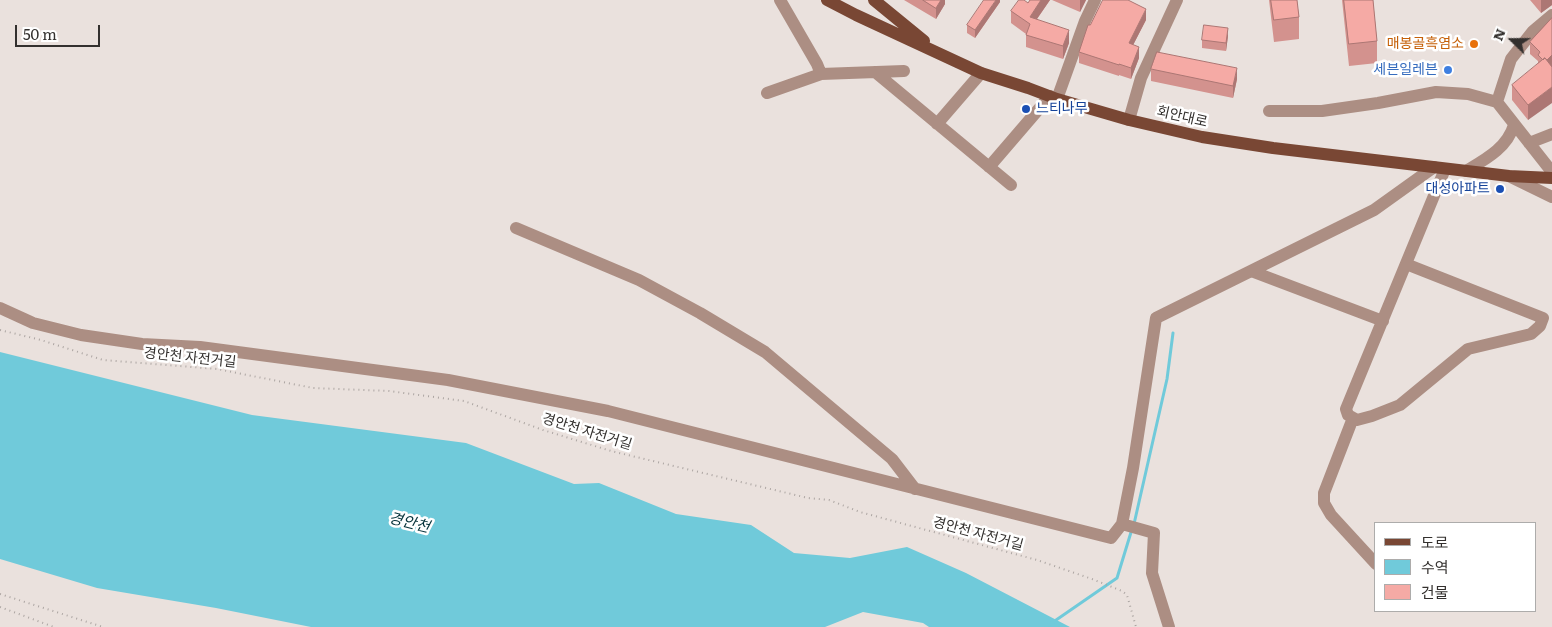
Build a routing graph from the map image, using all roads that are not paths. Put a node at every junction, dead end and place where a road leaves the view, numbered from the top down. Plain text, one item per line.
1 (780, 0) edge
2 (827, 0) edge
3 (874, 0) edge
4 (1095, 0) edge
5 (1177, 0) edge
6 (1552, 15) edge
7 (937, 53) junction
8 (904, 71) dead end
9 (875, 72) junction
10 (981, 73) junction
11 (821, 74) junction
12 (768, 93) dead end
13 (1054, 98) junction
14 (1497, 102) junction
15 (1269, 111) dead end
16 (1129, 120) junction
17 (937, 124) junction
18 (1514, 125) junction
19 (1552, 134) edge
20 (1529, 143) junction
21 (989, 167) junction
22 (1439, 168) junction
23 (1466, 171) junction
24 (1552, 172) edge
25 (1509, 176) junction
26 (1552, 178) edge
27 (1011, 185) dead end
28 (1552, 197) edge
29 (516, 228) dead end
30 (1406, 264) junction
31 (1251, 271) junction
32 (0, 308) edge
33 (1548, 315) edge
34 (1383, 321) junction
35 (1353, 418) junction
36 (915, 489) junction
37 (1124, 525) junction
38 (1374, 562) edge
39 (1169, 627) edge

1 - 11 street
2 - 7 main road, 회안대로
3 - 7 main road
4 - 13 street
5 - 16 street
6 - 14 street
7 - 10 main road, 회안대로
8 - 9 street
9 - 11 street
9 - 17 street
10 - 13 main road, 회안대로
10 - 17 street
11 - 12 street
13 - 16 main road, 회안대로
13 - 21 street
14 - 15 street
14 - 18 street
16 - 22 main road, 회안대로
17 - 21 street
18 - 20 street
18 - 23 street
19 - 20 street
20 - 24 street
21 - 27 street
22 - 23 main road, 회안대로
22 - 30 street
22 - 31 street
23 - 25 main road, 회안대로
25 - 26 main road, 회안대로
25 - 28 street
29 - 36 street
30 - 33 street
30 - 34 street
31 - 34 street
31 - 37 street
32 - 36 street
33 - 35 street
34 - 35 street
35 - 38 street
36 - 37 street
37 - 39 street

